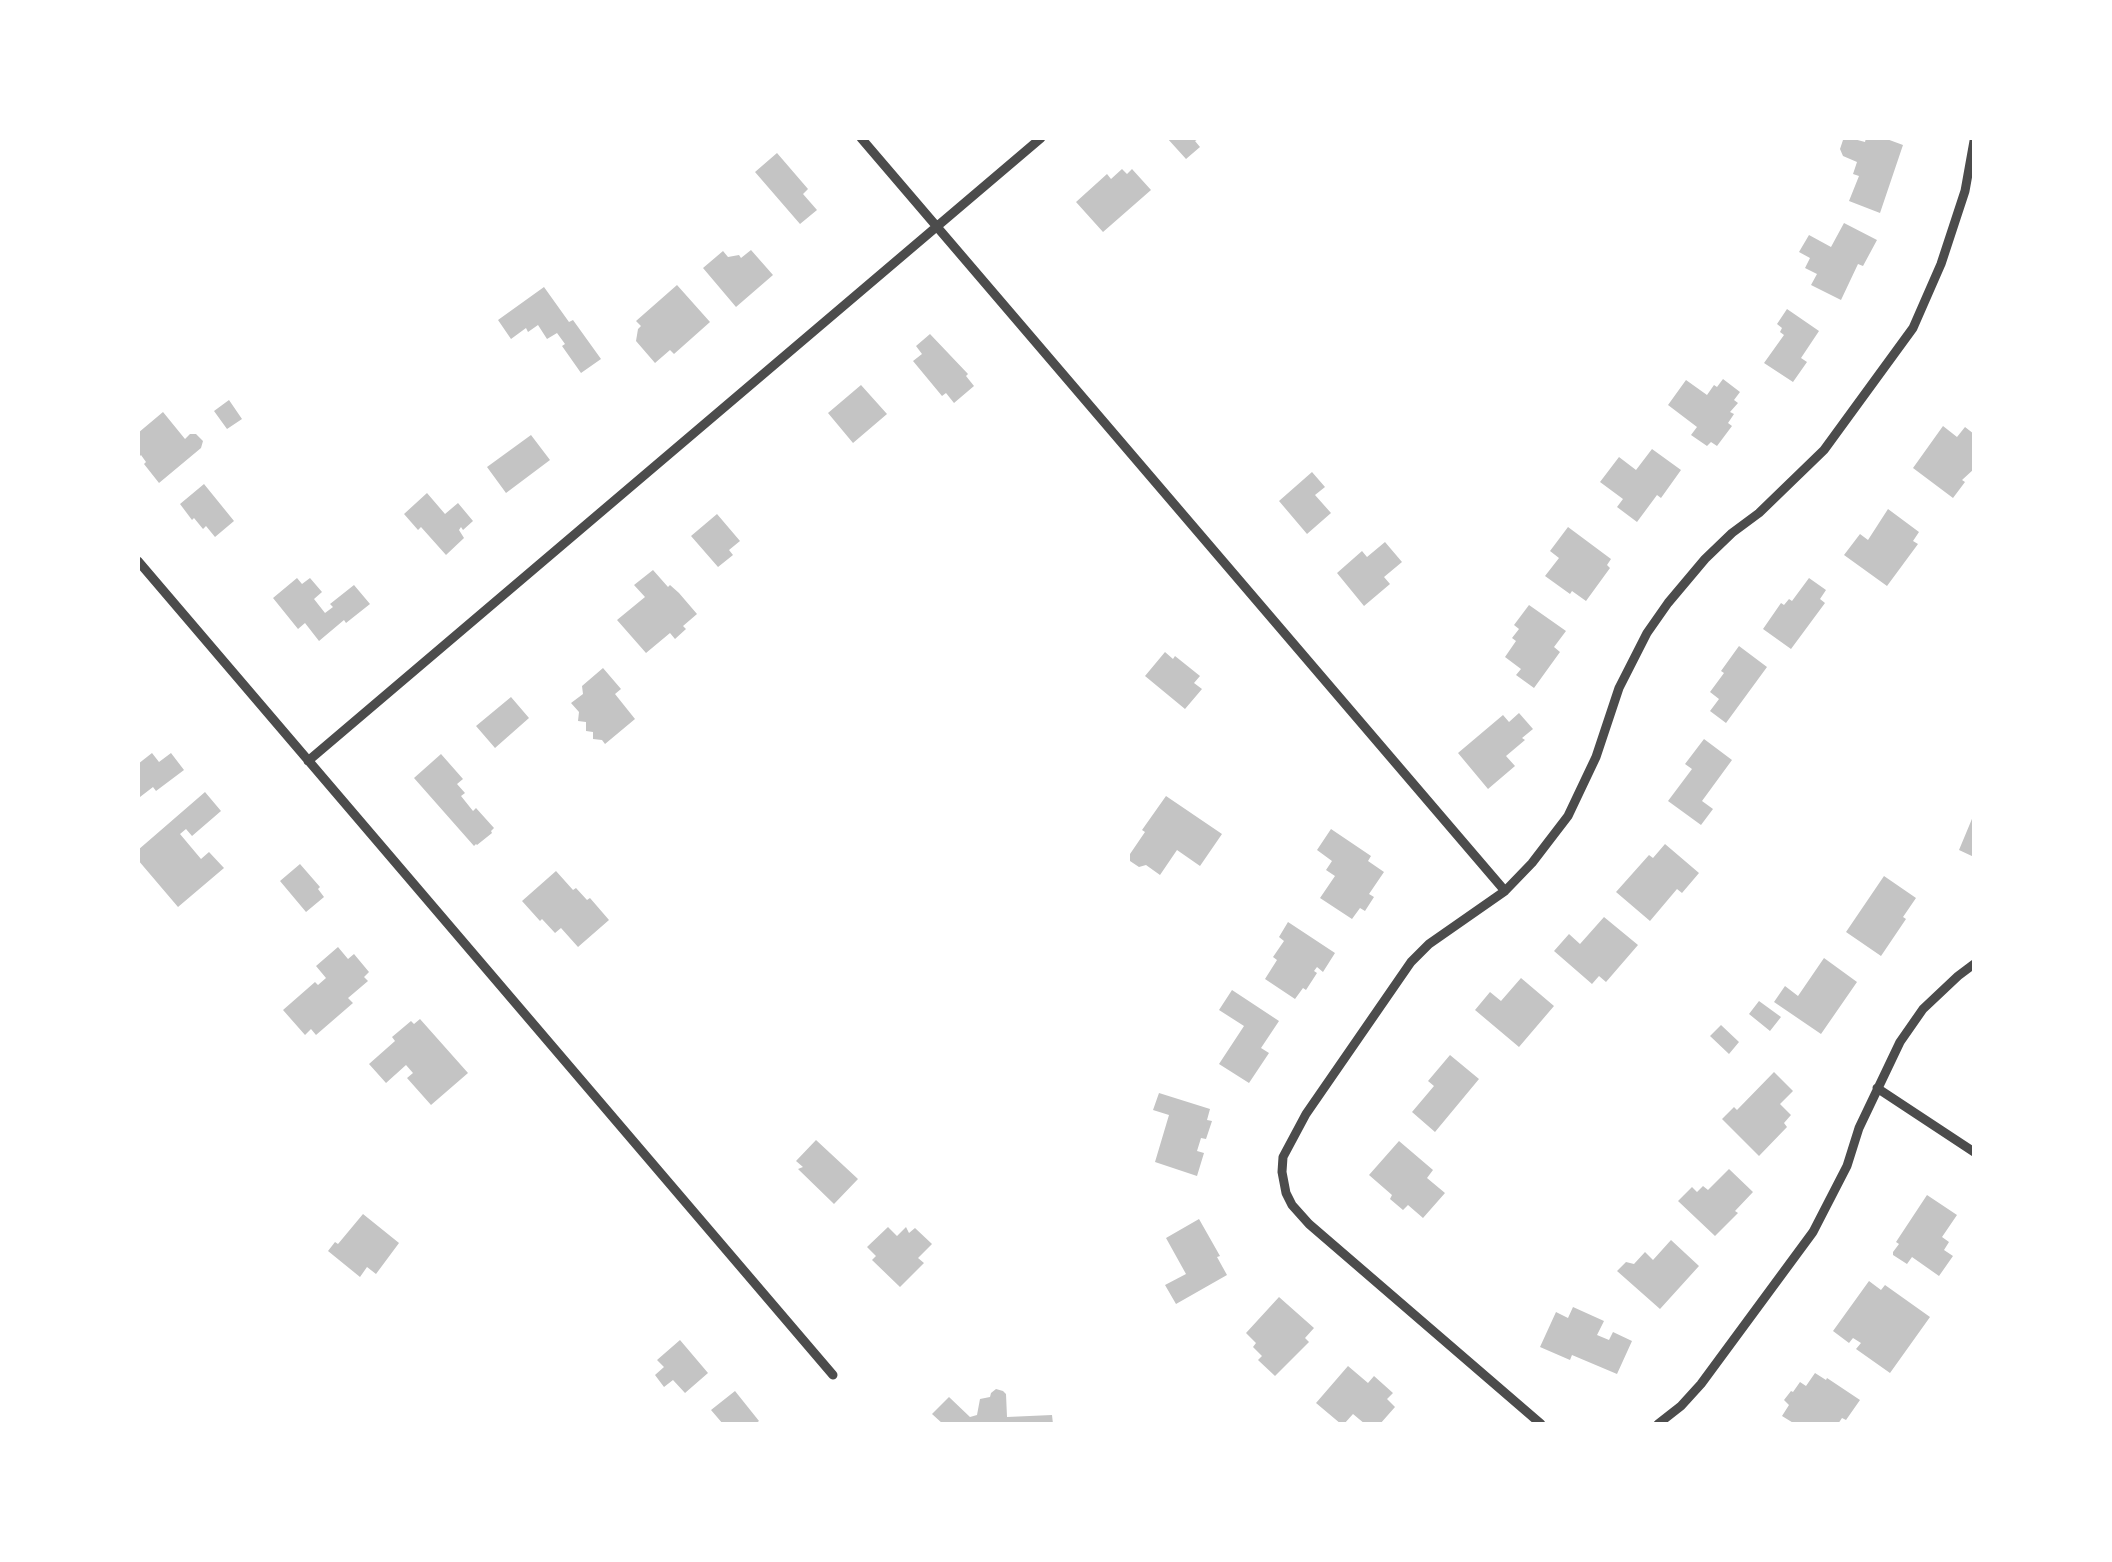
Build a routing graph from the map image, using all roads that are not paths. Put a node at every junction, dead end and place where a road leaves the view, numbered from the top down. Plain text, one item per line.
1 (861, 138) edge
2 (1042, 138) edge
3 (1974, 141) edge
4 (937, 226) junction
5 (138, 560) edge
6 (308, 762) junction
7 (1505, 891) junction
8 (1974, 964) edge
9 (1878, 1088) junction
10 (1974, 1152) edge
11 (833, 1375) dead end
12 (1541, 1424) edge
13 (1658, 1424) edge

1 - 4 street
2 - 4 street
3 - 7 street
4 - 6 street
4 - 7 street
5 - 6 street
6 - 11 street
7 - 12 street
8 - 9 street
9 - 10 street
9 - 13 street

